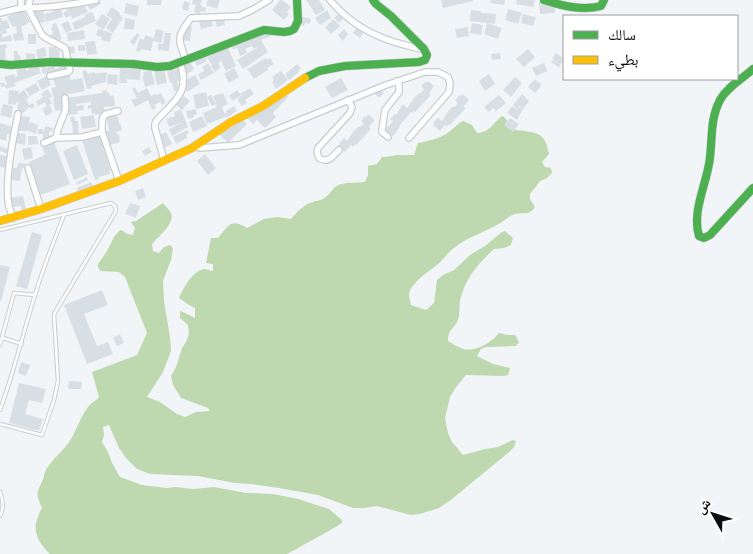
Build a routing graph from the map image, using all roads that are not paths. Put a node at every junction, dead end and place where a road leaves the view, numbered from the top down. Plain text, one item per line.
1 (21, 0) edge
2 (30, 0) edge
3 (96, 0) edge
4 (269, 0) edge
5 (297, 0) edge
6 (330, 0) edge
7 (373, 0) edge
8 (544, 0) edge
9 (604, 0) edge
10 (25, 8) junction
11 (0, 13) edge
12 (424, 49) junction
13 (183, 61) junction
14 (68, 63) junction
15 (0, 64) edge
16 (753, 69) edge
17 (50, 76) dead end
18 (397, 81) junction
19 (65, 98) dead end
20 (348, 100) junction
21 (118, 111) dead end
22 (18, 114) dead end
23 (102, 132) junction
24 (388, 136) dead end
25 (56, 138) junction
26 (409, 138) dead end
27 (44, 143) dead end
28 (194, 146) junction
29 (338, 150) dead end
30 (164, 160) junction
31 (28, 168) dead end
32 (119, 180) junction
33 (753, 188) edge
34 (40, 209) junction
35 (64, 215) junction
36 (13, 218) junction
37 (0, 221) edge
38 (0, 230) edge
39 (35, 295) junction
40 (3, 338) junction
41 (22, 344) junction
42 (0, 346) edge
43 (0, 410) edge
44 (0, 424) edge
45 (0, 492) edge
46 (0, 516) edge

1 - 10 street
2 - 10 street
3 - 10 street
4 - 13 street
5 - 13 street
6 - 12 street
7 - 12 street
8 - 9 street
10 - 11 street
10 - 14 street
12 - 28 street
13 - 14 street
13 - 30 street
14 - 15 street
14 - 17 street
16 - 33 street
18 - 20 street
18 - 24 street
18 - 26 street
19 - 25 street
20 - 28 street
20 - 29 street
21 - 23 street
22 - 36 street
23 - 25 street
23 - 32 street
25 - 27 street
28 - 30 street
30 - 32 street
31 - 34 street
32 - 34 street
34 - 36 street
35 - 38 lane
35 - 39 lane
35 - 44 lane
36 - 37 street
39 - 40 lane
39 - 41 lane
40 - 41 lane
40 - 42 lane
41 - 43 lane
45 - 46 lane

